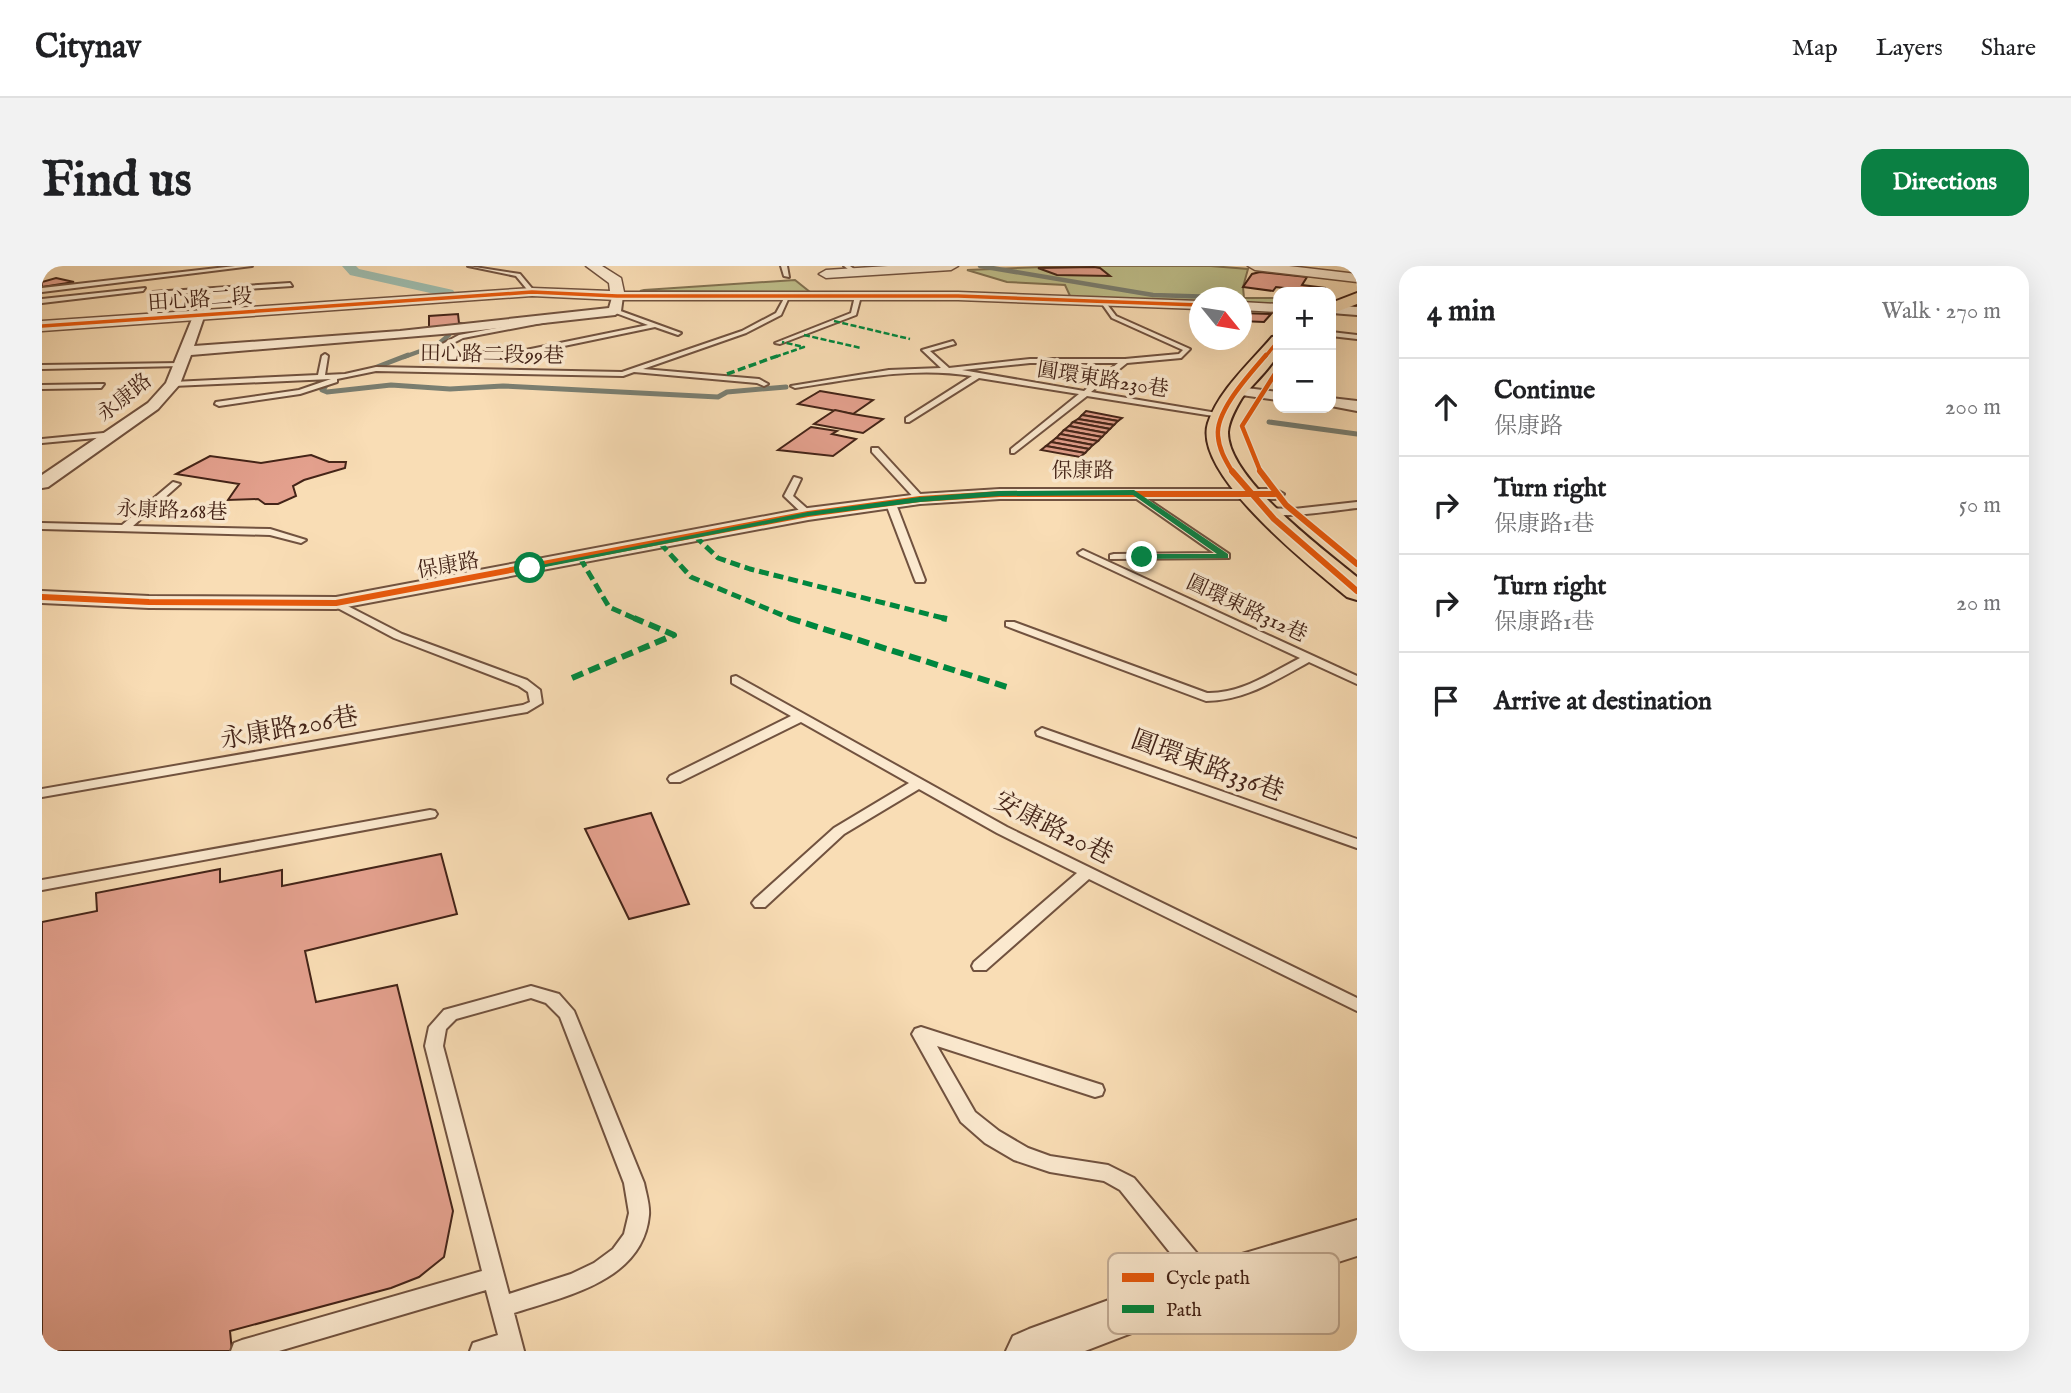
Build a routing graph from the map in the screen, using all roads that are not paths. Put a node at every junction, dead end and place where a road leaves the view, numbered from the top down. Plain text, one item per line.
1 (249, 266) edge
2 (471, 266) edge
3 (593, 266) edge
4 (951, 266) edge
5 (1255, 266) edge
6 (934, 267) edge
7 (851, 269) edge
8 (792, 274) edge
9 (169, 275) junction
10 (1357, 278) edge
11 (709, 281) dead end
12 (290, 285) dead end
13 (180, 287) dead end
14 (143, 289) dead end
15 (42, 290) edge
16 (1357, 290) edge
17 (533, 292) junction
18 (788, 295) junction
19 (858, 296) junction
20 (958, 296) junction
21 (1336, 296) edge
22 (616, 298) junction
23 (1357, 299) edge
24 (1103, 302) junction
25 (1189, 305) edge
26 (43, 306) edge
27 (1252, 307) edge
28 (1336, 307) edge
29 (1273, 308) edge
30 (1336, 309) edge
31 (1357, 311) edge
32 (198, 317) junction
33 (564, 318) junction
34 (154, 319) junction
35 (655, 325) junction
36 (42, 326) edge
37 (678, 333) dead end
38 (1336, 335) edge
39 (1357, 337) edge
40 (778, 343) dead end
41 (953, 343) dead end
42 (1275, 350) edge
43 (325, 356) dead end
44 (182, 358) junction
45 (1125, 361) junction
46 (42, 367) edge
47 (947, 370) junction
48 (631, 371) junction
49 (1273, 375) edge
50 (345, 376) junction
51 (977, 376) junction
52 (321, 377) junction
53 (173, 384) junction
54 (764, 384) dead end
55 (101, 386) dead end
56 (795, 386) dead end
57 (42, 387) edge
58 (1259, 393) edge
59 (1084, 394) junction
60 (1336, 403) edge
61 (219, 404) dead end
62 (1357, 406) edge
63 (1223, 416) junction
64 (909, 420) dead end
65 (114, 434) junction
66 (42, 441) edge
67 (874, 450) dead end
68 (1014, 451) dead end
69 (797, 479) dead end
70 (42, 483) edge
71 (176, 484) dead end
72 (1134, 493) junction
73 (920, 499) junction
74 (1262, 500) junction
75 (891, 504) junction
76 (1357, 505) edge
77 (1294, 512) junction
78 (808, 514) junction
79 (42, 526) edge
80 (124, 528) junction
81 (301, 540) dead end
82 (1083, 553) dead end
83 (1114, 557) dead end
84 (1357, 564) edge
85 (920, 580) dead end
86 (1357, 591) edge
87 (42, 597) edge
88 (336, 603) junction
89 (1010, 624) dead end
90 (1309, 658) junction
91 (736, 680) dead end
92 (1357, 680) edge
93 (800, 717) junction
94 (1042, 732) dead end
95 (675, 779) dead end
96 (918, 784) junction
97 (42, 793) edge
98 (430, 814) dead end
99 (1357, 844) edge
100 (1087, 872) junction
101 (42, 886) edge
102 (760, 903) dead end
103 (980, 966) dead end
104 (1357, 1005) edge
105 (1095, 1090) dead end
106 (1357, 1238) edge
107 (1183, 1253) edge
108 (1308, 1253) edge
109 (493, 1278) junction
110 (501, 1307) junction
111 (1108, 1321) edge
112 (511, 1346) edge
113 (242, 1351) edge
114 (481, 1351) edge
115 (1029, 1351) edge

1 - 9 lane
2 - 17 lane
3 - 22 street
4 - 6 street
5 - 10 street
6 - 7 street
6 - 20 street
7 - 8 street
9 - 13 lane
9 - 15 lane
11 - 22 street
12 - 34 lane
14 - 26 lane
16 - 21 main road
17 - 22 street, 田心路二段
17 - 32 street, 田心路二段
18 - 19 street, 田心路二段
18 - 22 street, 田心路二段
18 - 48 lane, 田心路二段99巷
19 - 20 street, 田心路二段
19 - 40 lane
20 - 24 street, 田心路二段
22 - 33 street
22 - 35 lane
23 - 28 main road
24 - 25 street, 田心路二段
24 - 45 lane
27 - 29 street
30 - 31 street
32 - 34 street, 田心路二段
32 - 44 street, 永康路
33 - 35 lane
33 - 44 street
34 - 36 street, 田心路二段
35 - 37 lane
38 - 39 lane
41 - 47 lane
42 - 58 main road
43 - 52 lane
44 - 46 lane
44 - 53 street, 永康路
45 - 47 lane
45 - 59 lane
47 - 51 lane, 圓環東路230巷
47 - 56 lane, 圓環東路230巷
48 - 50 lane, 田心路二段99巷
48 - 54 lane
49 - 58 main road
50 - 52 lane, 田心路二段99巷
50 - 61 lane
51 - 59 lane, 圓環東路230巷
51 - 64 lane
52 - 53 lane, 田心路二段99巷
53 - 65 street, 永康路
55 - 57 lane
58 - 63 main road
58 - 74 main road
59 - 63 lane, 圓環東路230巷
59 - 68 lane
60 - 62 street
63 - 74 main road
65 - 66 lane
65 - 70 street, 永康路
67 - 73 lane
69 - 78 lane
71 - 80 lane
72 - 73 street, 保康路
72 - 74 street, 保康路
72 - 83 lane
73 - 75 street, 保康路
74 - 77 main road
74 - 86 main road
75 - 78 street, 保康路
75 - 85 lane
76 - 77 lane
77 - 84 main road
78 - 88 street, 保康路
79 - 80 lane, 永康路268巷
80 - 81 lane, 永康路268巷
82 - 90 lane, 圓環東路312巷
87 - 88 street, 保康路
88 - 97 lane, 永康路206巷
89 - 90 lane
90 - 92 lane, 圓環東路312巷
91 - 93 lane, 安康路20巷
93 - 95 lane
93 - 96 lane, 安康路20巷
94 - 99 lane, 圓環東路336巷
96 - 100 lane, 安康路20巷
96 - 102 lane
98 - 101 lane
100 - 103 lane
100 - 104 lane, 安康路20巷
105 - 107 lane
106 - 108 street
109 - 110 lane
109 - 110 lane
109 - 113 lane
110 - 112 lane
111 - 115 street
112 - 114 lane

